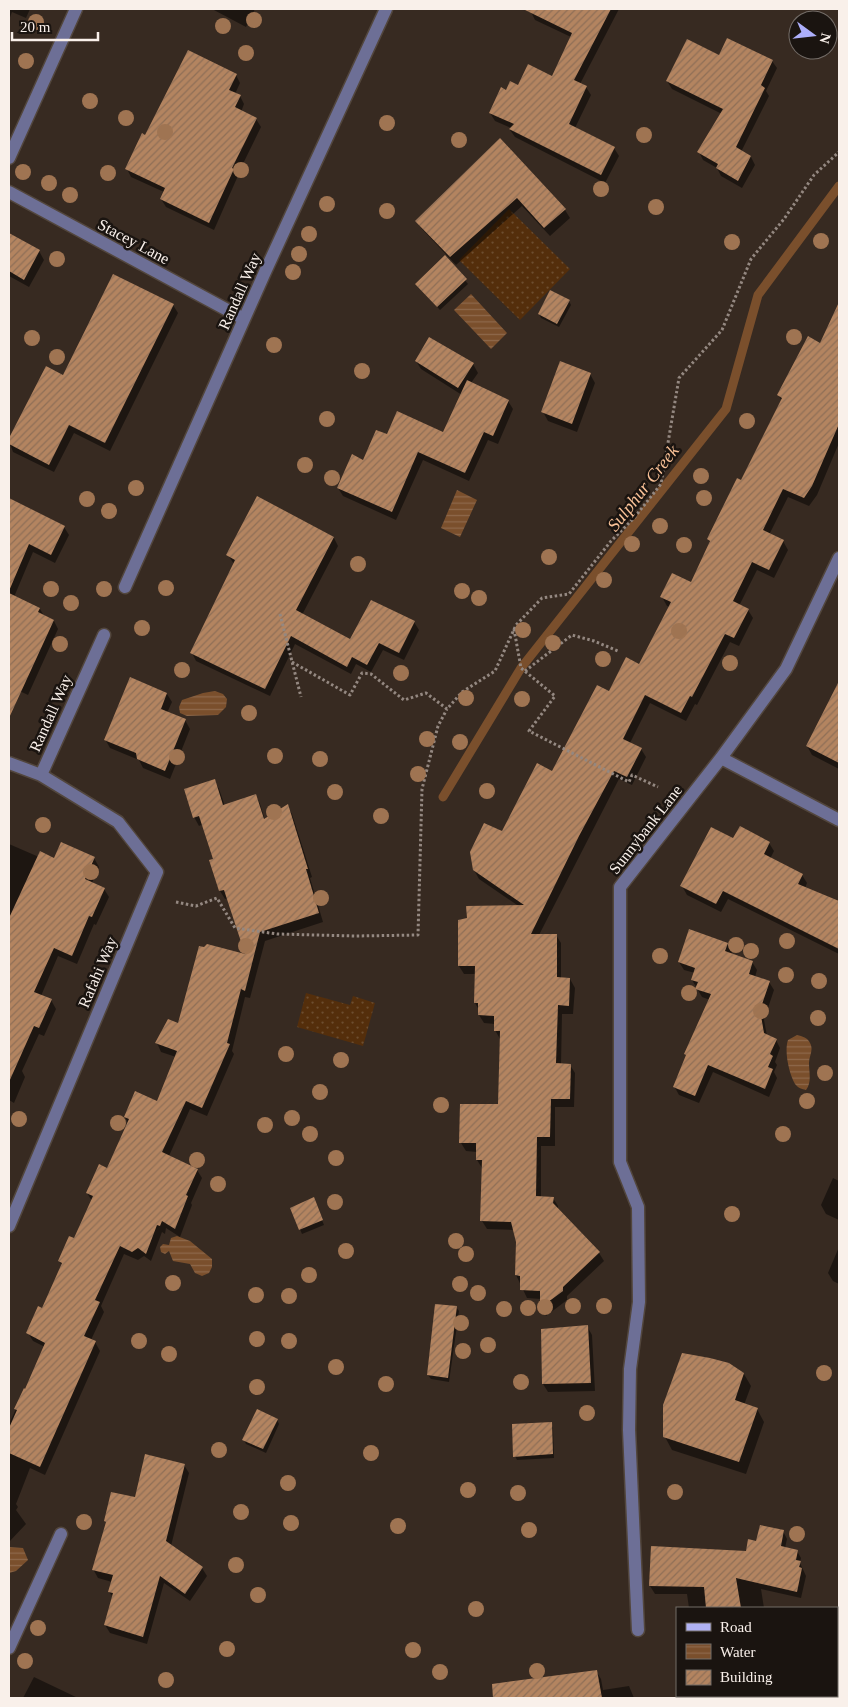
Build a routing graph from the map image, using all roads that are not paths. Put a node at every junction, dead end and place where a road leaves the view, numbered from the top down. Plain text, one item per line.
1 (76, 9) edge
2 (386, 9) edge
3 (9, 158) edge
4 (9, 192) edge
5 (244, 319) junction
6 (839, 558) edge
7 (125, 587) dead end
8 (104, 635) dead end
9 (721, 758) junction
10 (9, 763) edge
11 (41, 774) junction
12 (839, 820) edge
13 (9, 1226) edge
14 (61, 1534) dead end
15 (638, 1630) dead end
16 (9, 1648) edge

1 - 3 street
2 - 5 street, Randall Way
4 - 5 street, Stacey Lane
5 - 7 street, Randall Way
6 - 9 street, Sunnybank Lane
8 - 11 street, Randall Way
9 - 12 street
9 - 15 street, Sunnybank Lane
10 - 11 street, Randall Way
11 - 13 street, Rafahi Way
14 - 16 street

